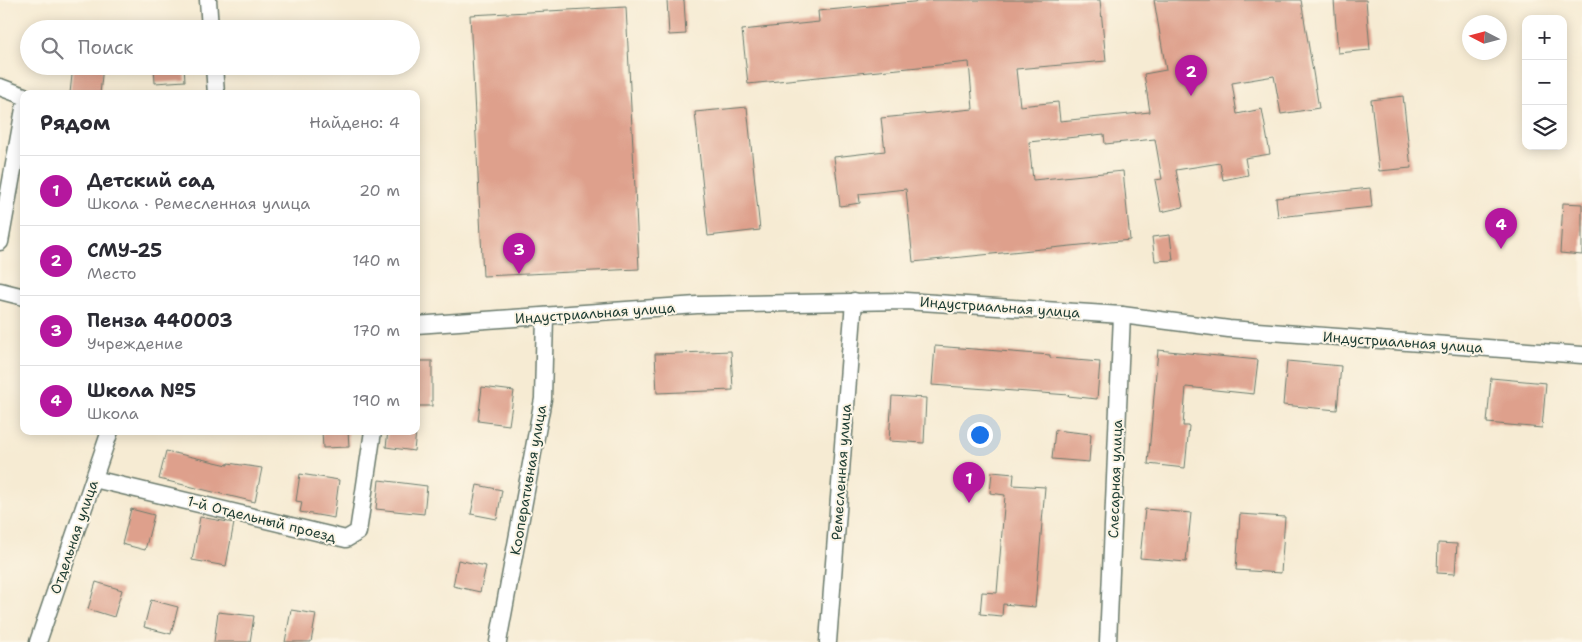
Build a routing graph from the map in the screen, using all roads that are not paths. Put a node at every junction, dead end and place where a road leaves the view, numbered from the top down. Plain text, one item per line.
1 (208, 0) edge
2 (209, 20) edge
3 (215, 75) edge
4 (0, 87) edge
5 (216, 90) edge
6 (20, 94) edge
7 (20, 131) edge
8 (0, 242) edge
9 (0, 292) edge
10 (20, 296) edge
11 (854, 302) junction
12 (1122, 315) junction
13 (545, 316) junction
14 (420, 325) edge
15 (1582, 355) edge
16 (109, 435) edge
17 (371, 435) edge
18 (94, 479) junction
19 (38, 642) edge
20 (498, 642) edge
21 (828, 642) edge
22 (1108, 642) edge

1 - 2 street
3 - 5 street
4 - 6 street
7 - 8 street
9 - 10 street
11 - 12 street, Индустриальная улица
11 - 13 street, Индустриальная улица
11 - 21 street, Ремесленная улица
12 - 15 street, Индустриальная улица
12 - 22 street, Слесарная улица
13 - 14 street, Индустриальная улица
13 - 20 street, Кооперативная улица
16 - 18 street, Отдельная улица
17 - 18 street, 1-й Отдельный проезд
18 - 19 street, Отдельная улица

